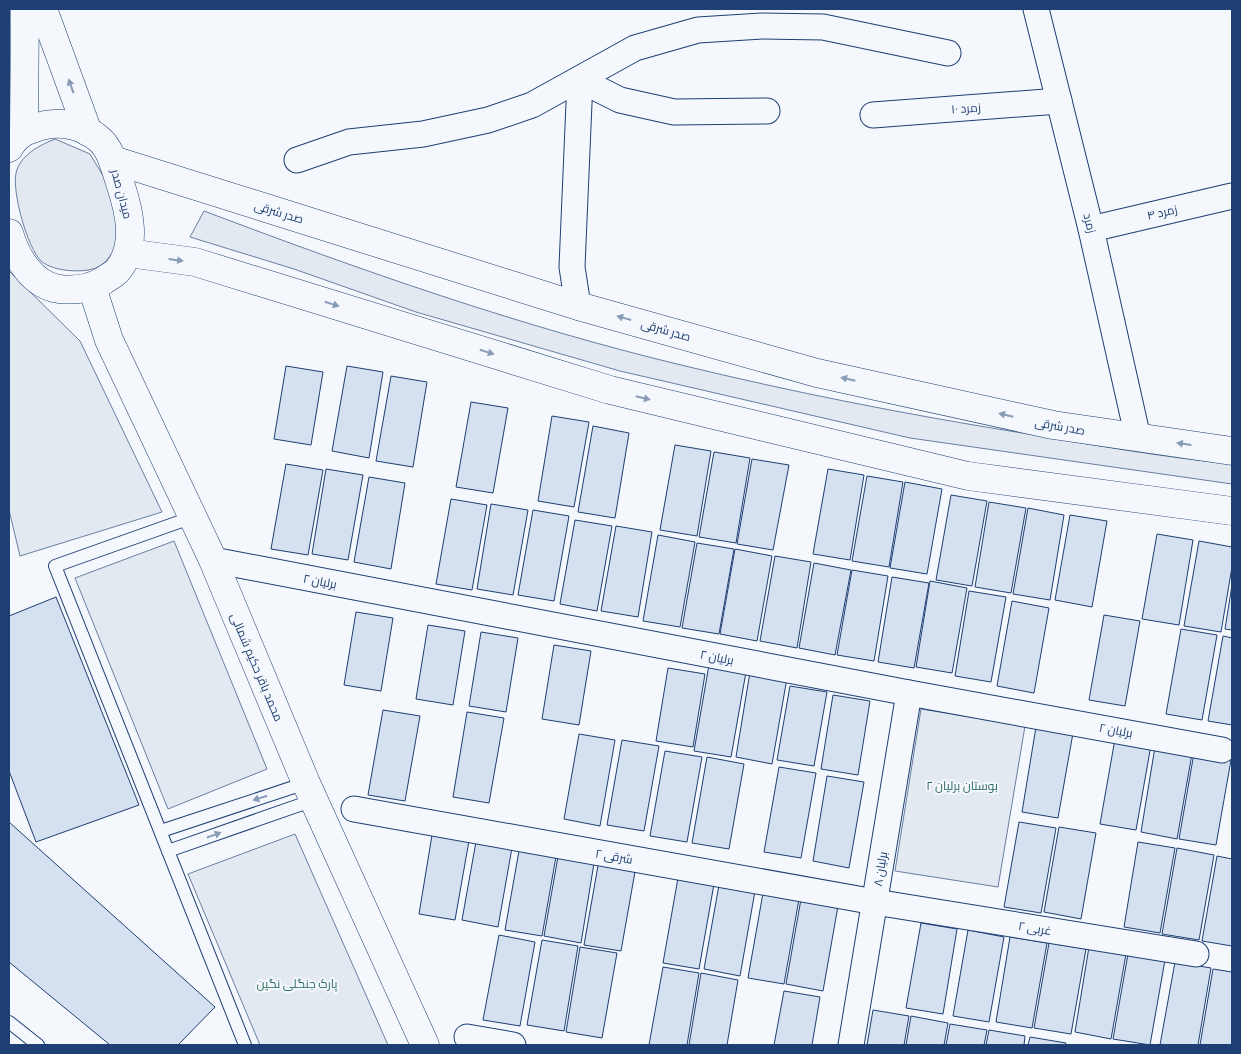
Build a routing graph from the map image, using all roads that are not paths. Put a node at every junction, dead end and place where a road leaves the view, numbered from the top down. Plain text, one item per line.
1 (25, 9) edge
2 (43, 9) edge
3 (1036, 9) edge
4 (948, 53) dead end
5 (580, 80) junction
6 (1059, 101) junction
7 (767, 110) dead end
8 (873, 115) dead end
9 (88, 132) junction
10 (17, 139) edge
11 (113, 160) junction
12 (297, 160) dead end
13 (1232, 196) edge
14 (1091, 229) junction
15 (9, 233) edge
16 (128, 253) junction
17 (92, 287) junction
18 (578, 306) junction
19 (1138, 438) junction
20 (1232, 451) edge
21 (1232, 510) edge
22 (193, 517) junction
23 (213, 560) junction
24 (910, 693) junction
25 (1222, 750) dead end
26 (310, 792) junction
27 (354, 809) dead end
28 (160, 830) junction
29 (168, 852) junction
30 (875, 902) junction
31 (1196, 954) dead end
32 (9, 1022) edge
33 (467, 1037) dead end
34 (38, 1045) edge
35 (245, 1045) edge
36 (425, 1045) edge
37 (513, 1045) edge
38 (851, 1045) edge

1 - 10 street
9 -> 2 street
3 - 6 street, زمرد
4 - 5 street
5 - 7 street
5 - 12 street
5 - 18 street
6 - 8 street, زمرد ۱۰
6 - 14 street, زمرد
9 - 10 street, میدان صدر
9 - 11 street, میدان صدر
11 - 16 street, میدان صدر
11 - 18 street, صدر شرقی
13 - 14 street, زمرد ۴
14 - 19 street, زمرد
15 - 17 street, میدان صدر
16 - 17 street, میدان صدر
16 -> 21 street
17 - 22 street, محمد باقر حکیم شمالی
19 -> 18 street, صدر شرقی
20 -> 19 street, صدر شرقی
22 - 23 street, محمد باقر حکیم شمالی
22 - 28 lane
23 - 24 street, برلیان ۲
23 - 26 street, محمد باقر حکیم شمالی
24 - 25 street, برلیان ۲
24 - 30 street, برلیان ۸
26 -> 28 lane
29 -> 26 lane
26 - 36 street, محمد باقر حکیم شمالی
27 - 30 street, ۲ شرقی
28 - 29 lane
29 - 35 lane
30 - 31 street, ۲ غربی
30 - 38 street, برلیان ۸
32 - 34 lane
33 - 37 street

